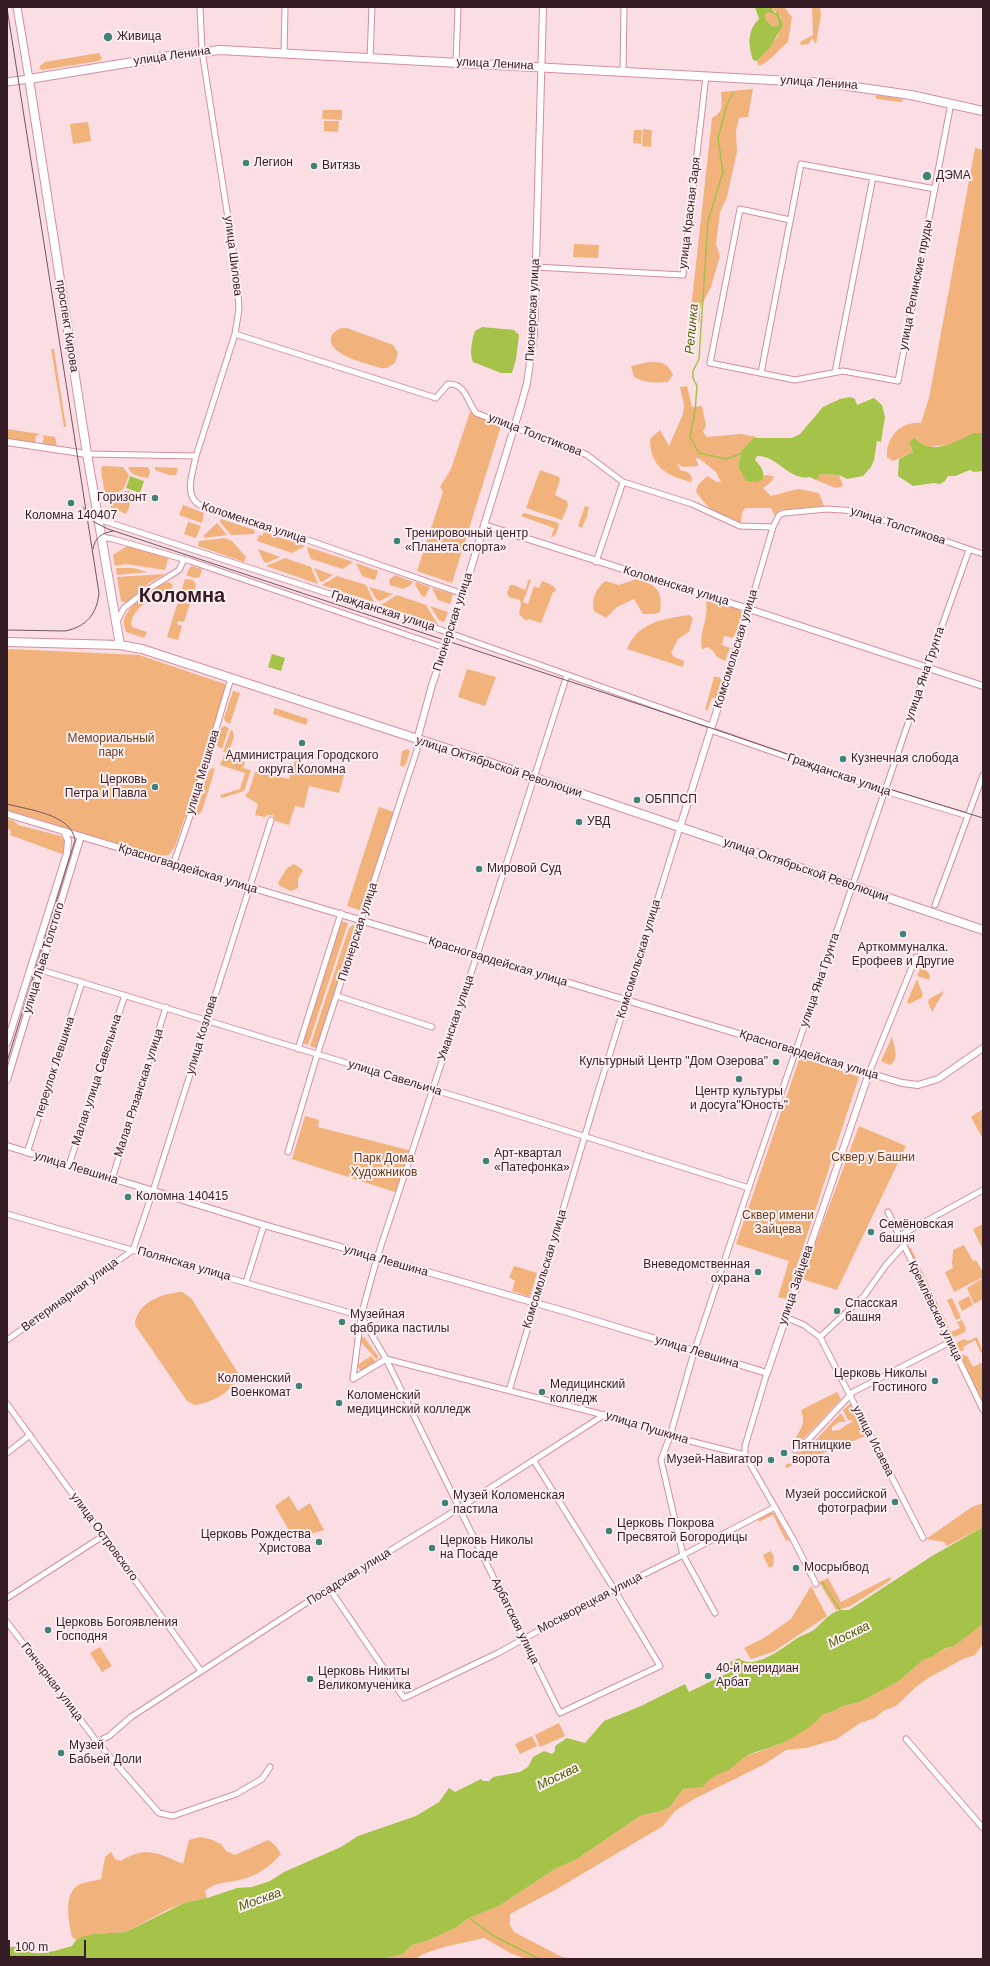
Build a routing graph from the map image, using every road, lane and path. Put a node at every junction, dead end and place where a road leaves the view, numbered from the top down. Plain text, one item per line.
1 (17, 7) edge
2 (200, 7) edge
3 (285, 7) edge
4 (372, 7) edge
5 (458, 7) edge
6 (543, 7) edge
7 (624, 7) edge
8 (202, 51) junction
9 (284, 53) junction
10 (370, 59) junction
11 (456, 62) junction
12 (542, 67) junction
13 (623, 71) junction
14 (706, 76) junction
15 (28, 79) junction
16 (7, 82) edge
17 (951, 104) junction
18 (983, 111) edge
19 (872, 177) junction
20 (935, 188) junction
21 (790, 220) junction
22 (535, 267) junction
23 (235, 334) junction
24 (835, 372) junction
25 (761, 373) junction
26 (514, 428) junction
27 (7, 442) edge
28 (87, 454) junction
29 (196, 456) junction
30 (623, 482) junction
31 (98, 519) junction
32 (484, 525) junction
33 (773, 527) junction
34 (101, 537) junction
35 (970, 550) junction
36 (983, 554) edge
37 (184, 559) junction
38 (596, 562) junction
39 (463, 594) junction
40 (749, 609) junction
41 (116, 624) junction
42 (450, 633) junction
43 (7, 642) edge
44 (120, 645) junction
45 (445, 648) junction
46 (927, 668) junction
47 (567, 675) junction
48 (231, 678) junction
49 (983, 686) edge
50 (711, 728) junction
51 (417, 740) junction
52 (983, 775) edge
53 (533, 777) junction
54 (885, 791) junction
55 (7, 814) edge
56 (968, 816) junction
57 (271, 820) dead end
58 (680, 827) junction
59 (64, 831) junction
60 (81, 836) junction
61 (173, 866) junction
62 (852, 885) junction
63 (249, 887) junction
64 (934, 905) dead end
65 (340, 913) junction
66 (362, 920) junction
67 (983, 930) edge
68 (477, 955) junction
69 (916, 957) dead end
70 (41, 970) junction
71 (82, 982) junction
72 (125, 995) junction
73 (337, 996) junction
74 (627, 1001) junction
75 (166, 1007) junction
76 (206, 1020) junction
77 (432, 1026) dead end
78 (7, 1043) edge
79 (983, 1048) edge
80 (298, 1049) junction
81 (796, 1051) junction
82 (317, 1055) junction
83 (869, 1073) junction
84 (7, 1080) edge
85 (432, 1089) junction
86 (584, 1137) junction
87 (7, 1146) edge
88 (27, 1152) junction
89 (288, 1152) dead end
90 (69, 1165) junction
91 (112, 1179) junction
92 (749, 1188) junction
93 (983, 1190) edge
94 (153, 1191) junction
95 (888, 1212) dead end
96 (7, 1214) edge
97 (264, 1226) junction
98 (900, 1236) junction
99 (904, 1245) junction
100 (133, 1250) junction
101 (377, 1258) junction
102 (246, 1282) junction
103 (534, 1303) junction
104 (361, 1316) junction
105 (785, 1317) junction
106 (820, 1337) junction
107 (7, 1340) edge
108 (950, 1342) junction
109 (694, 1352) junction
110 (386, 1359) junction
111 (767, 1373) junction
112 (509, 1391) junction
113 (850, 1396) junction
114 (7, 1404) edge
115 (983, 1410) edge
116 (9, 1411) edge
117 (604, 1415) junction
118 (30, 1435) junction
119 (670, 1436) junction
120 (795, 1450) dead end
121 (7, 1453) edge
122 (745, 1456) junction
123 (534, 1460) junction
124 (775, 1507) junction
125 (459, 1508) junction
126 (103, 1536) junction
127 (923, 1538) dead end
128 (683, 1555) junction
129 (816, 1584) dead end
130 (329, 1588) junction
131 (614, 1589) junction
132 (7, 1598) edge
133 (714, 1613) dead end
134 (7, 1622) edge
135 (523, 1639) junction
136 (201, 1671) junction
137 (906, 1739) dead end
138 (97, 1742) junction
139 (270, 1767) dead end
140 (983, 1828) edge

1 - 15 main road, проспект Кирова
2 - 8 street, улица Шилова
3 - 9 street
4 - 10 street
5 - 11 street
6 - 12 street, Пионерская улица
7 - 13 street
8 - 9 main road, улица Ленина
8 - 15 main road, улица Ленина
8 - 23 street, улица Шилова
9 - 10 main road, улица Ленина
10 - 11 main road, улица Ленина
11 - 12 main road, улица Ленина
12 - 13 main road, улица Ленина
12 - 22 street, Пионерская улица
13 - 14 main road, улица Ленина
14 - 17 main road, улица Ленина
14 - 22 street, улица Красная Заря
15 - 16 main road, улица Ленина
15 - 28 main road, проспект Кирова
17 - 18 main road, улица Ленина
17 - 20 street
19 - 20 street
19 - 21 street
19 - 24 street
20 - 24 street, улица Репинские пруды
21 - 25 street
21 - 25 street, улица Репинские пруды
22 - 26 street, Пионерская улица
23 - 26 street, улица Толстикова
23 - 29 street, улица Шилова
24 - 25 street, улица Репинские пруды
26 - 30 street, улица Толстикова
26 - 32 street, Пионерская улица
27 - 28 street
28 - 29 street
28 - 31 main road, проспект Кирова
29 - 39 street, Коломенская улица
30 - 33 street, улица Толстикова
30 - 38 street
31 - 34 main road, проспект Кирова
31 - 42 street, Гражданская улица
32 - 38 street, Коломенская улица
32 - 39 street, Пионерская улица
33 - 35 street, улица Толстикова
33 - 40 street, Комсомольская улица
34 - 37 street, Гражданская улица
34 - 41 main road, проспект Кирова
35 - 36 street, улица Толстикова
35 - 46 street, улица Яна Грунта
37 - 41 street
37 - 45 street, Гражданская улица
38 - 40 street, Коломенская улица
39 - 42 street, Пионерская улица
40 - 46 street, Коломенская улица
40 - 50 street, Комсомольская улица
41 - 44 main road, проспект Кирова
42 - 45 street, Пионерская улица
42 - 47 street, Гражданская улица
43 - 44 main road, улица Октябрьской Революции
44 - 48 main road, улица Октябрьской Революции
45 - 51 street, Пионерская улица
46 - 49 street, Коломенская улица
46 - 54 street, улица Яна Грунта
47 - 50 street, Гражданская улица
47 - 53 street, Уманская улица
48 - 51 main road, улица Октябрьской Революции
48 - 61 street, улица Мешкова
50 - 54 street, Гражданская улица
50 - 58 street, Комсомольская улица
51 - 53 main road, улица Октябрьской Революции
51 - 66 street, Пионерская улица
52 - 56 street
53 - 58 main road, улица Октябрьской Революции
53 - 68 street, Уманская улица
54 - 56 street, Гражданская улица
54 - 62 street, улица Яна Грунта
55 - 59 street, Красногвардейская улица
56 - 64 street
57 - 63 street, улица Козлова
58 - 62 main road, улица Октябрьской Революции
58 - 74 street, Комсомольская улица
59 - 60 street, Красногвардейская улица
59 - 78 street, улица Льва Толстого
60 - 61 street, Красногвардейская улица
60 - 70 street, улица Льва Толстого
61 - 63 street, Красногвардейская улица
62 - 67 main road, улица Октябрьской Революции
62 - 81 street, улица Яна Грунта
63 - 65 street, Красногвардейская улица
63 - 76 street, улица Козлова
65 - 66 street, Красногвардейская улица
65 - 80 street
66 - 68 street, Красногвардейская улица
66 - 73 street, Пионерская улица
68 - 74 street, Красногвардейская улица
68 - 85 street, Уманская улица
69 - 83 street, улица Зайцева
70 - 71 street, улица Савельича
70 - 84 street, улица Льва Толстого
71 - 72 street, улица Савельича
71 - 88 street, переулок Левшина
72 - 75 street, улица Савельича
72 - 90 street, Малая улица Савельича
73 - 77 street
73 - 82 street, Пионерская улица
74 - 81 street, Красногвардейская улица
74 - 86 street, Комсомольская улица
75 - 76 street, улица Савельича
75 - 91 street, Малая Рязанская улица
76 - 80 street, улица Савельича
76 - 94 street, улица Козлова
79 - 83 street, Красногвардейская улица
80 - 82 street, улица Савельича
81 - 83 street, Красногвардейская улица
81 - 92 street, улица Яна Грунта
82 - 85 street, улица Савельича
82 - 89 street, Пионерская улица
83 - 105 street, улица Зайцева
85 - 86 street, улица Савельича
85 - 101 street, Уманская улица
86 - 92 street, улица Савельича
86 - 103 street, Комсомольская улица
87 - 88 street, улица Левшина
88 - 90 street, улица Левшина
90 - 91 street, улица Левшина
91 - 94 street, улица Левшина
92 - 109 street, улица Яна Грунта
93 - 98 street
94 - 97 street, улица Левшина
94 - 100 street, улица Козлова
95 - 98 street, Кремлёвская улица
96 - 100 street, Полянская улица
97 - 101 street, улица Левшина
97 - 102 street
98 - 99 street, Кремлёвская улица
99 - 106 street
99 - 108 street, Кремлёвская улица
100 - 102 street, Полянская улица
100 - 107 street, Ветеринарная улица
101 - 103 street, улица Левшина
101 - 104 street, Уманская улица
102 - 104 street, Полянская улица
103 - 109 street, улица Левшина
103 - 112 street, Комсомольская улица
104 - 110 street, Арбатская улица
104 - 110 street, Уманская улица
105 - 106 street, улица Исаева
105 - 111 street, улица Зайцева
106 - 113 street, улица Исаева
108 - 113 street
108 - 115 street, Кремлёвская улица
109 - 111 street, улица Левшина
109 - 119 street, улица Яна Грунта
110 - 112 street, улица Пушкина
110 - 125 street, Арбатская улица
111 - 122 street, улица Зайцева
112 - 117 street, улица Пушкина
113 - 120 street
113 - 127 street, улица Исаева
114 - 116 street, улица Островского
116 - 118 street, улица Островского
117 - 119 street, улица Пушкина
117 - 123 street, Посадская улица
118 - 121 street
118 - 126 street, улица Островского
119 - 122 street, улица Пушкина
119 - 128 street, улица Яна Грунта
122 - 124 street
123 - 125 street, Посадская улица
123 - 131 street
124 - 128 street, Москворецкая улица
124 - 129 street
125 - 130 street, Посадская улица
125 - 135 street, Арбатская улица
126 - 132 street
126 - 136 street, улица Островского
128 - 131 street, Москворецкая улица
128 - 133 street, улица Яна Грунта
130 - 135 street, Москворецкая улица
130 - 136 street, Посадская улица
131 - 135 street, Москворецкая улица
131 - 135 street, Арбатская улица
134 - 138 street, Гончарная улица
136 - 138 street, Посадская улица
137 - 140 street
138 - 139 street

